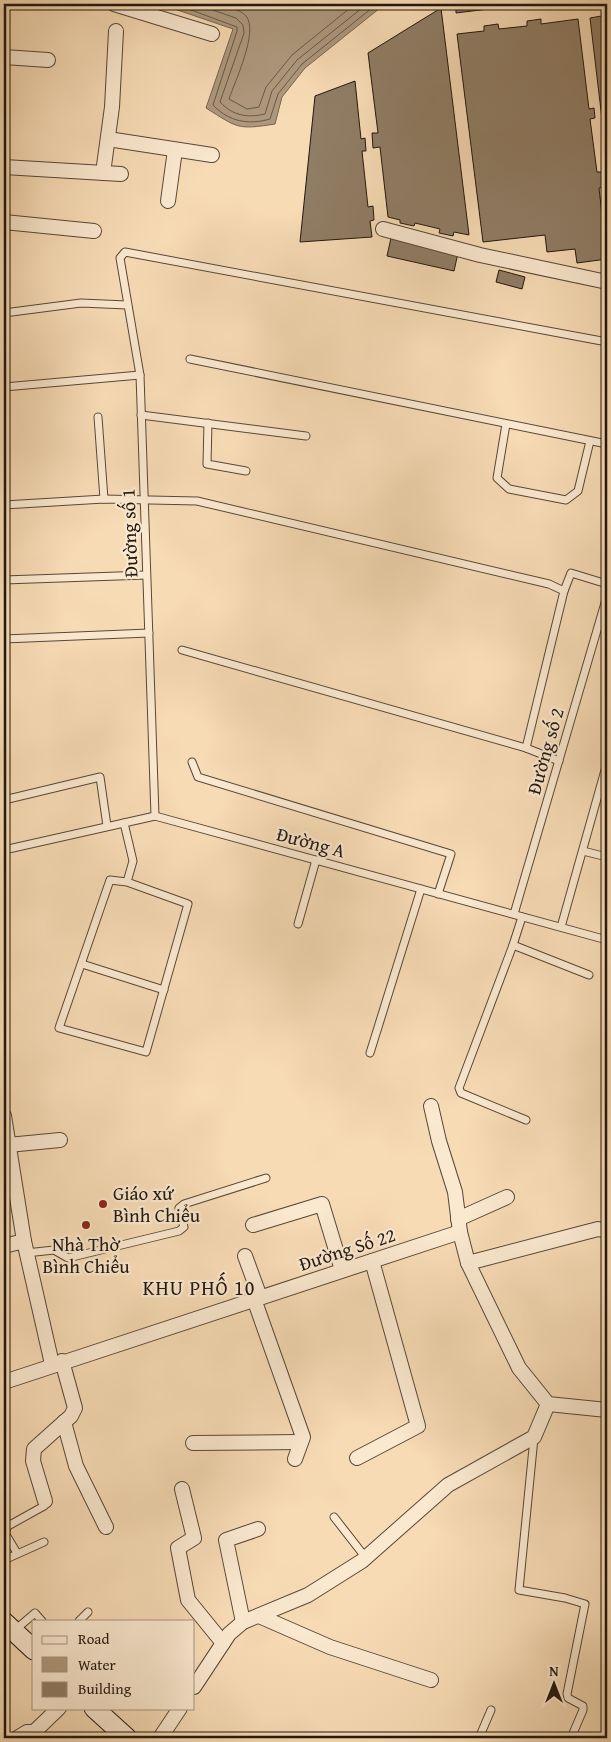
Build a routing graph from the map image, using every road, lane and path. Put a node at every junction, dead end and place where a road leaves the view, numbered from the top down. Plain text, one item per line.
1 (114, 4) edge
2 (116, 31) dead end
3 (212, 34) dead end
4 (4, 57) edge
5 (48, 60) dead end
6 (108, 139) junction
7 (174, 150) junction
8 (212, 155) dead end
9 (4, 167) edge
10 (103, 173) junction
11 (121, 174) dead end
12 (168, 201) dead end
13 (4, 222) edge
14 (383, 230) dead end
15 (94, 231) dead end
16 (607, 282) edge
17 (127, 305) junction
18 (4, 314) edge
19 (607, 342) edge
20 (190, 359) dead end
21 (140, 375) junction
22 (4, 387) edge
23 (141, 414) junction
24 (98, 417) dead end
25 (208, 424) junction
26 (506, 424) junction
27 (306, 436) dead end
28 (590, 441) junction
29 (607, 444) edge
30 (246, 471) dead end
31 (104, 499) junction
32 (144, 500) junction
33 (4, 505) edge
34 (146, 575) junction
35 (4, 580) edge
36 (607, 584) edge
37 (564, 591) junction
38 (607, 596) edge
39 (149, 633) junction
40 (4, 639) edge
41 (182, 650) dead end
42 (526, 748) junction
43 (192, 762) dead end
44 (559, 762) junction
45 (607, 763) edge
46 (4, 800) edge
47 (155, 816) junction
48 (124, 823) junction
49 (106, 826) junction
50 (4, 850) edge
51 (583, 851) junction
52 (607, 857) edge
53 (316, 860) junction
54 (127, 882) junction
55 (422, 889) junction
56 (438, 894) junction
57 (514, 914) junction
58 (522, 916) junction
59 (298, 924) dead end
60 (561, 927) junction
61 (607, 940) edge
62 (513, 945) junction
63 (82, 964) junction
64 (589, 975) dead end
65 (164, 990) junction
66 (370, 1054) dead end
67 (431, 1106) dead end
68 (4, 1116) edge
69 (526, 1120) dead end
70 (60, 1140) dead end
71 (8, 1145) junction
72 (266, 1178) dead end
73 (507, 1197) dead end
74 (253, 1225) dead end
75 (459, 1226) junction
76 (607, 1231) edge
77 (4, 1246) edge
78 (25, 1247) junction
79 (246, 1256) dead end
80 (372, 1260) junction
81 (468, 1263) junction
82 (342, 1270) junction
83 (257, 1298) junction
84 (57, 1363) junction
85 (4, 1382) edge
86 (548, 1404) junction
87 (607, 1410) edge
88 (64, 1422) junction
89 (534, 1437) junction
90 (301, 1442) junction
91 (193, 1443) dead end
92 (357, 1458) dead end
93 (295, 1459) dead end
94 (182, 1489) dead end
95 (45, 1501) joint
96 (334, 1517) dead end
97 (106, 1527) dead end
98 (258, 1529) dead end
99 (44, 1542) dead end
100 (17, 1553) junction
101 (366, 1558) junction
102 (4, 1560) edge
103 (88, 1612) dead end
104 (259, 1616) junction
105 (41, 1620) edge
106 (80, 1620) edge
107 (243, 1622) junction
108 (8, 1627) edge
109 (223, 1644) junction
110 (32, 1648) edge
111 (430, 1680) dead end
112 (195, 1686) edge
113 (57, 1710) edge
114 (96, 1710) edge
115 (179, 1710) edge
116 (491, 1710) dead end
117 (16, 1738) edge
118 (127, 1738) edge
119 (160, 1738) edge
120 (479, 1738) edge
121 (571, 1738) edge

1 - 3 street
2 - 6 street
4 - 5 street
6 - 7 street
6 - 10 street
7 - 8 street
7 - 12 street
9 - 10 street
10 - 11 street
13 - 15 street
14 - 16 street
17 - 18 lane
17 - 19 lane, Đường số 1
17 - 21 lane, Đường số 1
20 - 26 lane
21 - 22 lane
21 - 23 lane, Đường số 1
23 - 25 lane
23 - 32 lane, Đường số 1
24 - 31 lane
25 - 27 lane
25 - 30 lane
26 - 28 lane
26 - 28 lane
28 - 29 lane
31 - 32 lane
31 - 33 lane
32 - 34 lane, Đường số 1
32 - 37 lane
34 - 35 lane
34 - 39 lane, Đường số 1
36 - 37 lane
37 - 42 lane
38 - 44 lane, Đường số 2
39 - 40 lane
39 - 47 lane, Đường số 1
41 - 42 lane
42 - 44 lane
43 - 56 lane
44 - 57 lane, Đường số 2
45 - 51 lane
46 - 49 lane
47 - 48 lane, Đường A
47 - 53 lane, Đường A
48 - 49 lane, Đường A
48 - 54 lane
49 - 50 lane, Đường A
51 - 52 lane
51 - 60 lane
53 - 55 lane, Đường A
53 - 59 lane
54 - 63 lane
54 - 65 lane
55 - 56 lane, Đường A
55 - 66 lane
56 - 57 lane, Đường A
57 - 58 lane, Đường A
58 - 60 lane, Đường A
58 - 62 lane
60 - 61 lane, Đường A
62 - 64 lane
62 - 69 lane
63 - 65 lane
63 - 65 lane
67 - 75 street
68 - 71 street
70 - 71 street
71 - 78 street
72 - 78 lane
73 - 75 street, Đường Số 22
74 - 82 street
75 - 80 street, Đường Số 22
75 - 81 street
76 - 81 street
77 - 78 street
78 - 84 street
79 - 83 street
80 - 82 street, Đường Số 22
80 - 92 street
81 - 86 street
82 - 83 street, Đường Số 22
83 - 84 street, Đường Số 22
83 - 90 street
84 - 85 street, Đường Số 22
84 - 88 street
86 - 87 street
86 - 89 street
88 - 95 street
88 - 97 street
89 - 101 street
89 - 121 lane
90 - 91 street
90 - 93 street
94 - 109 street
95 - 100 lane
96 - 101 lane
98 - 107 street
99 - 100 lane
100 - 102 lane
101 - 104 street
103 - 106 lane
104 - 107 street
104 - 111 street
105 - 108 lane
107 - 109 street
108 - 110 main road
109 - 112 street
113 - 117 street
114 - 118 main road
115 - 119 street
116 - 120 lane

